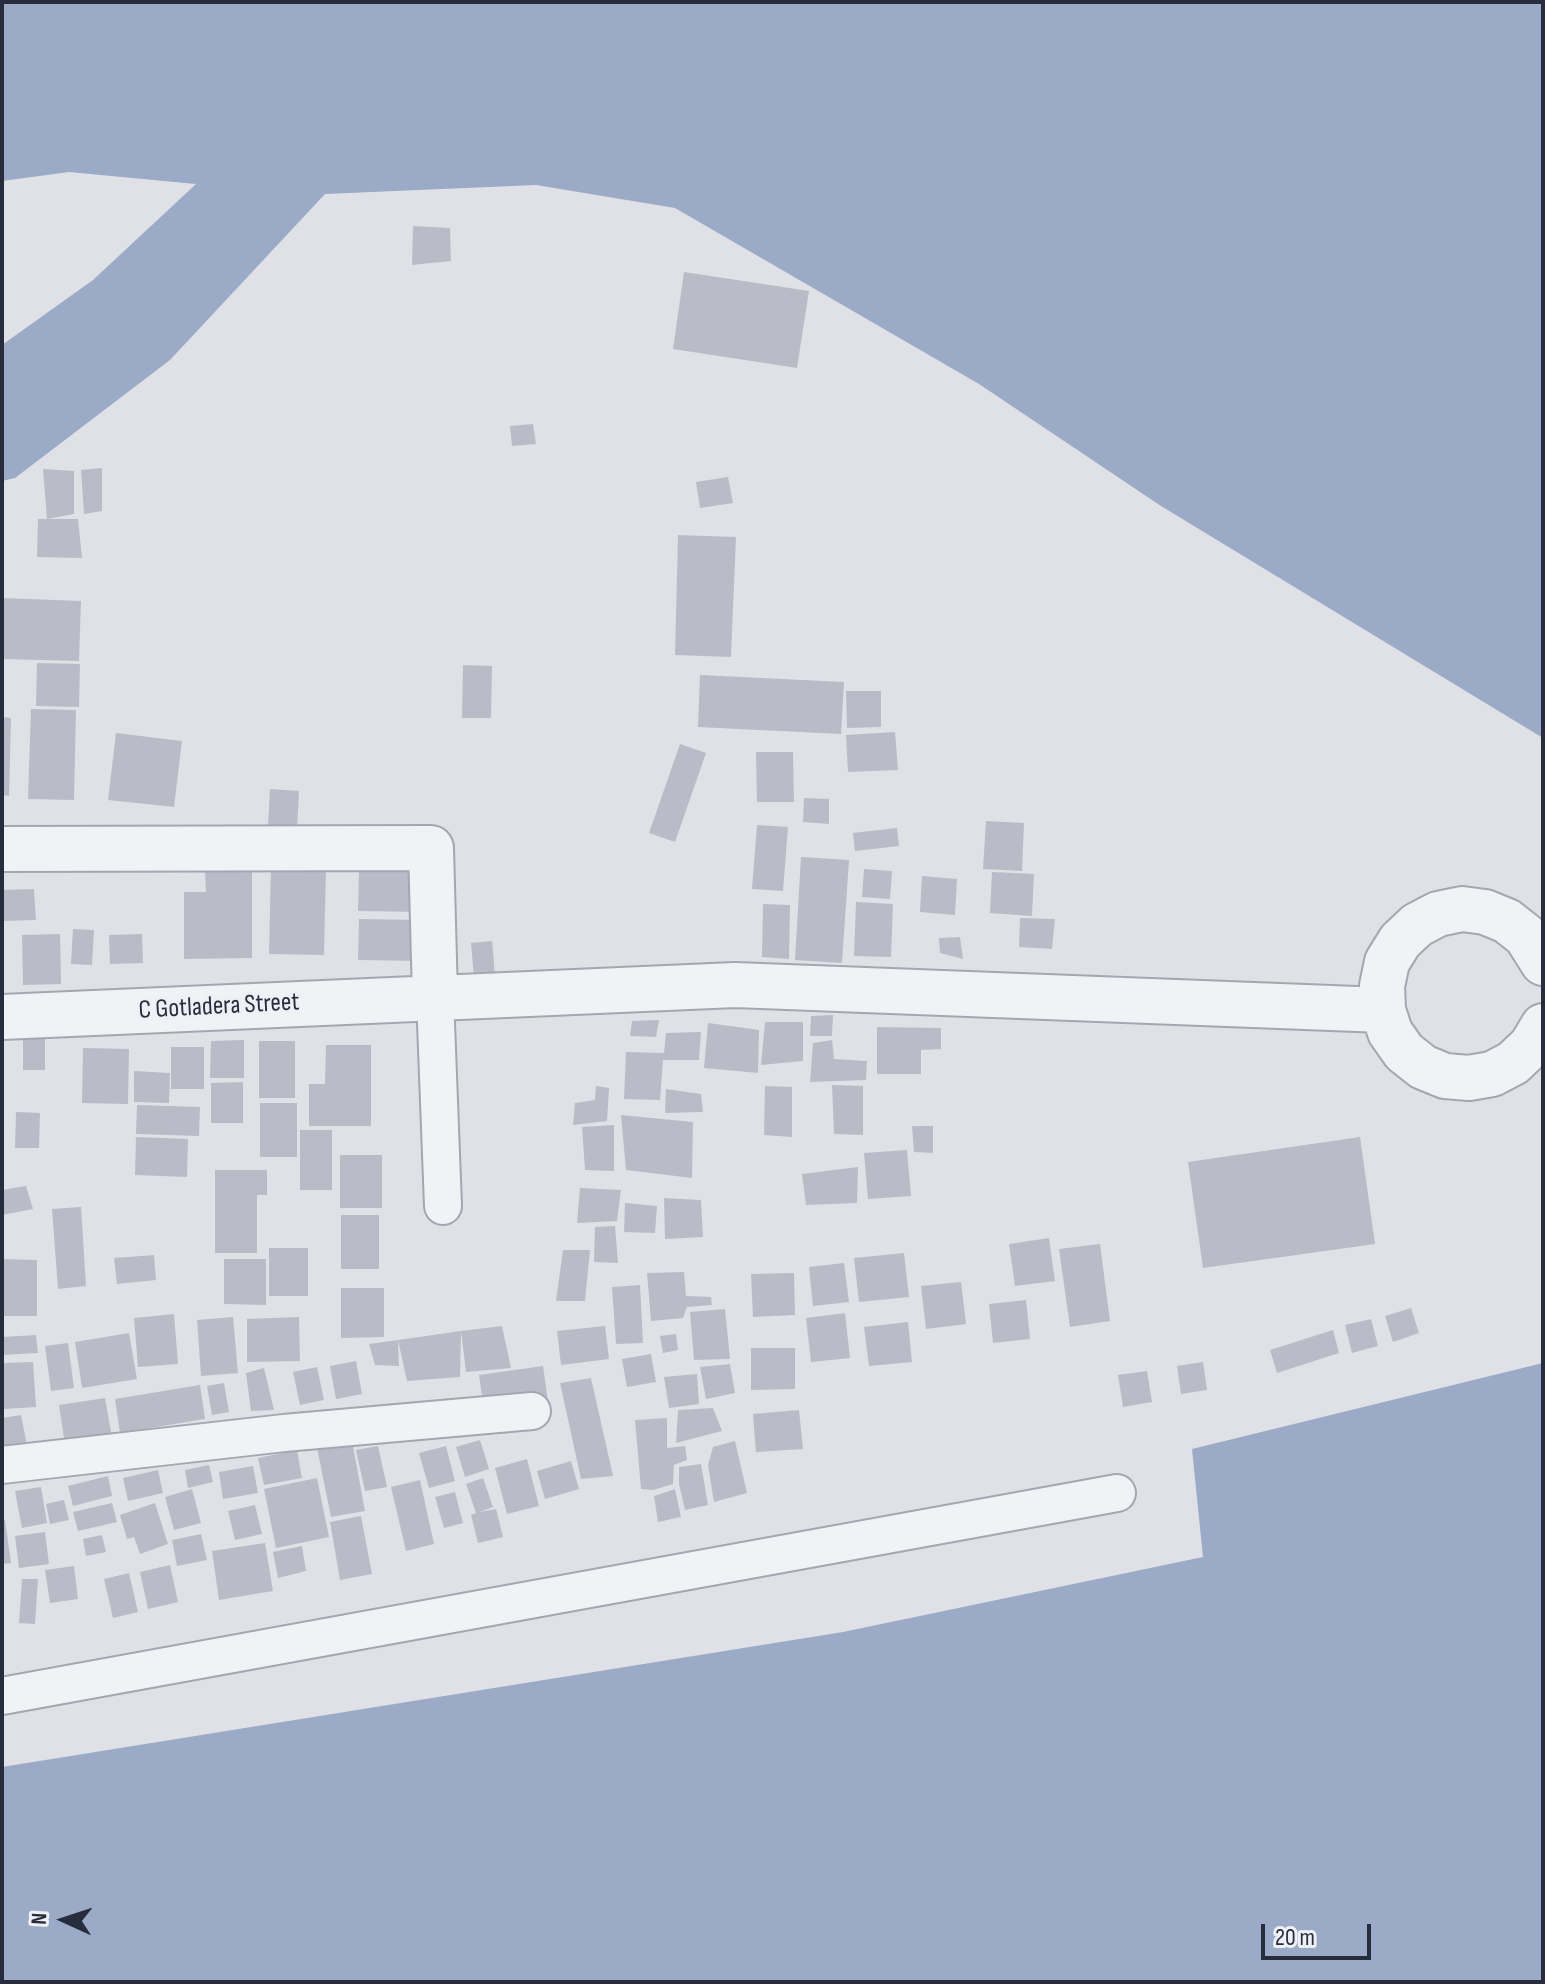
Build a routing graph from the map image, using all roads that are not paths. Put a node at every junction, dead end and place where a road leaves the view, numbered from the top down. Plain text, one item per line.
1 (2, 849) edge
2 (1543, 963) edge
3 (435, 997) junction
4 (1383, 1010) junction
5 (2, 1017) edge
6 (1543, 1026) edge
7 (443, 1206) dead end
8 (532, 1411) dead end
9 (2, 1465) edge
10 (1117, 1493) dead end
11 (2, 1696) edge

1 - 3 street
2 - 4 street
3 - 4 street, C Gotladera Street
3 - 5 street, C Gotladera Street
3 - 7 street
4 - 6 street
8 - 9 street
10 - 11 street

